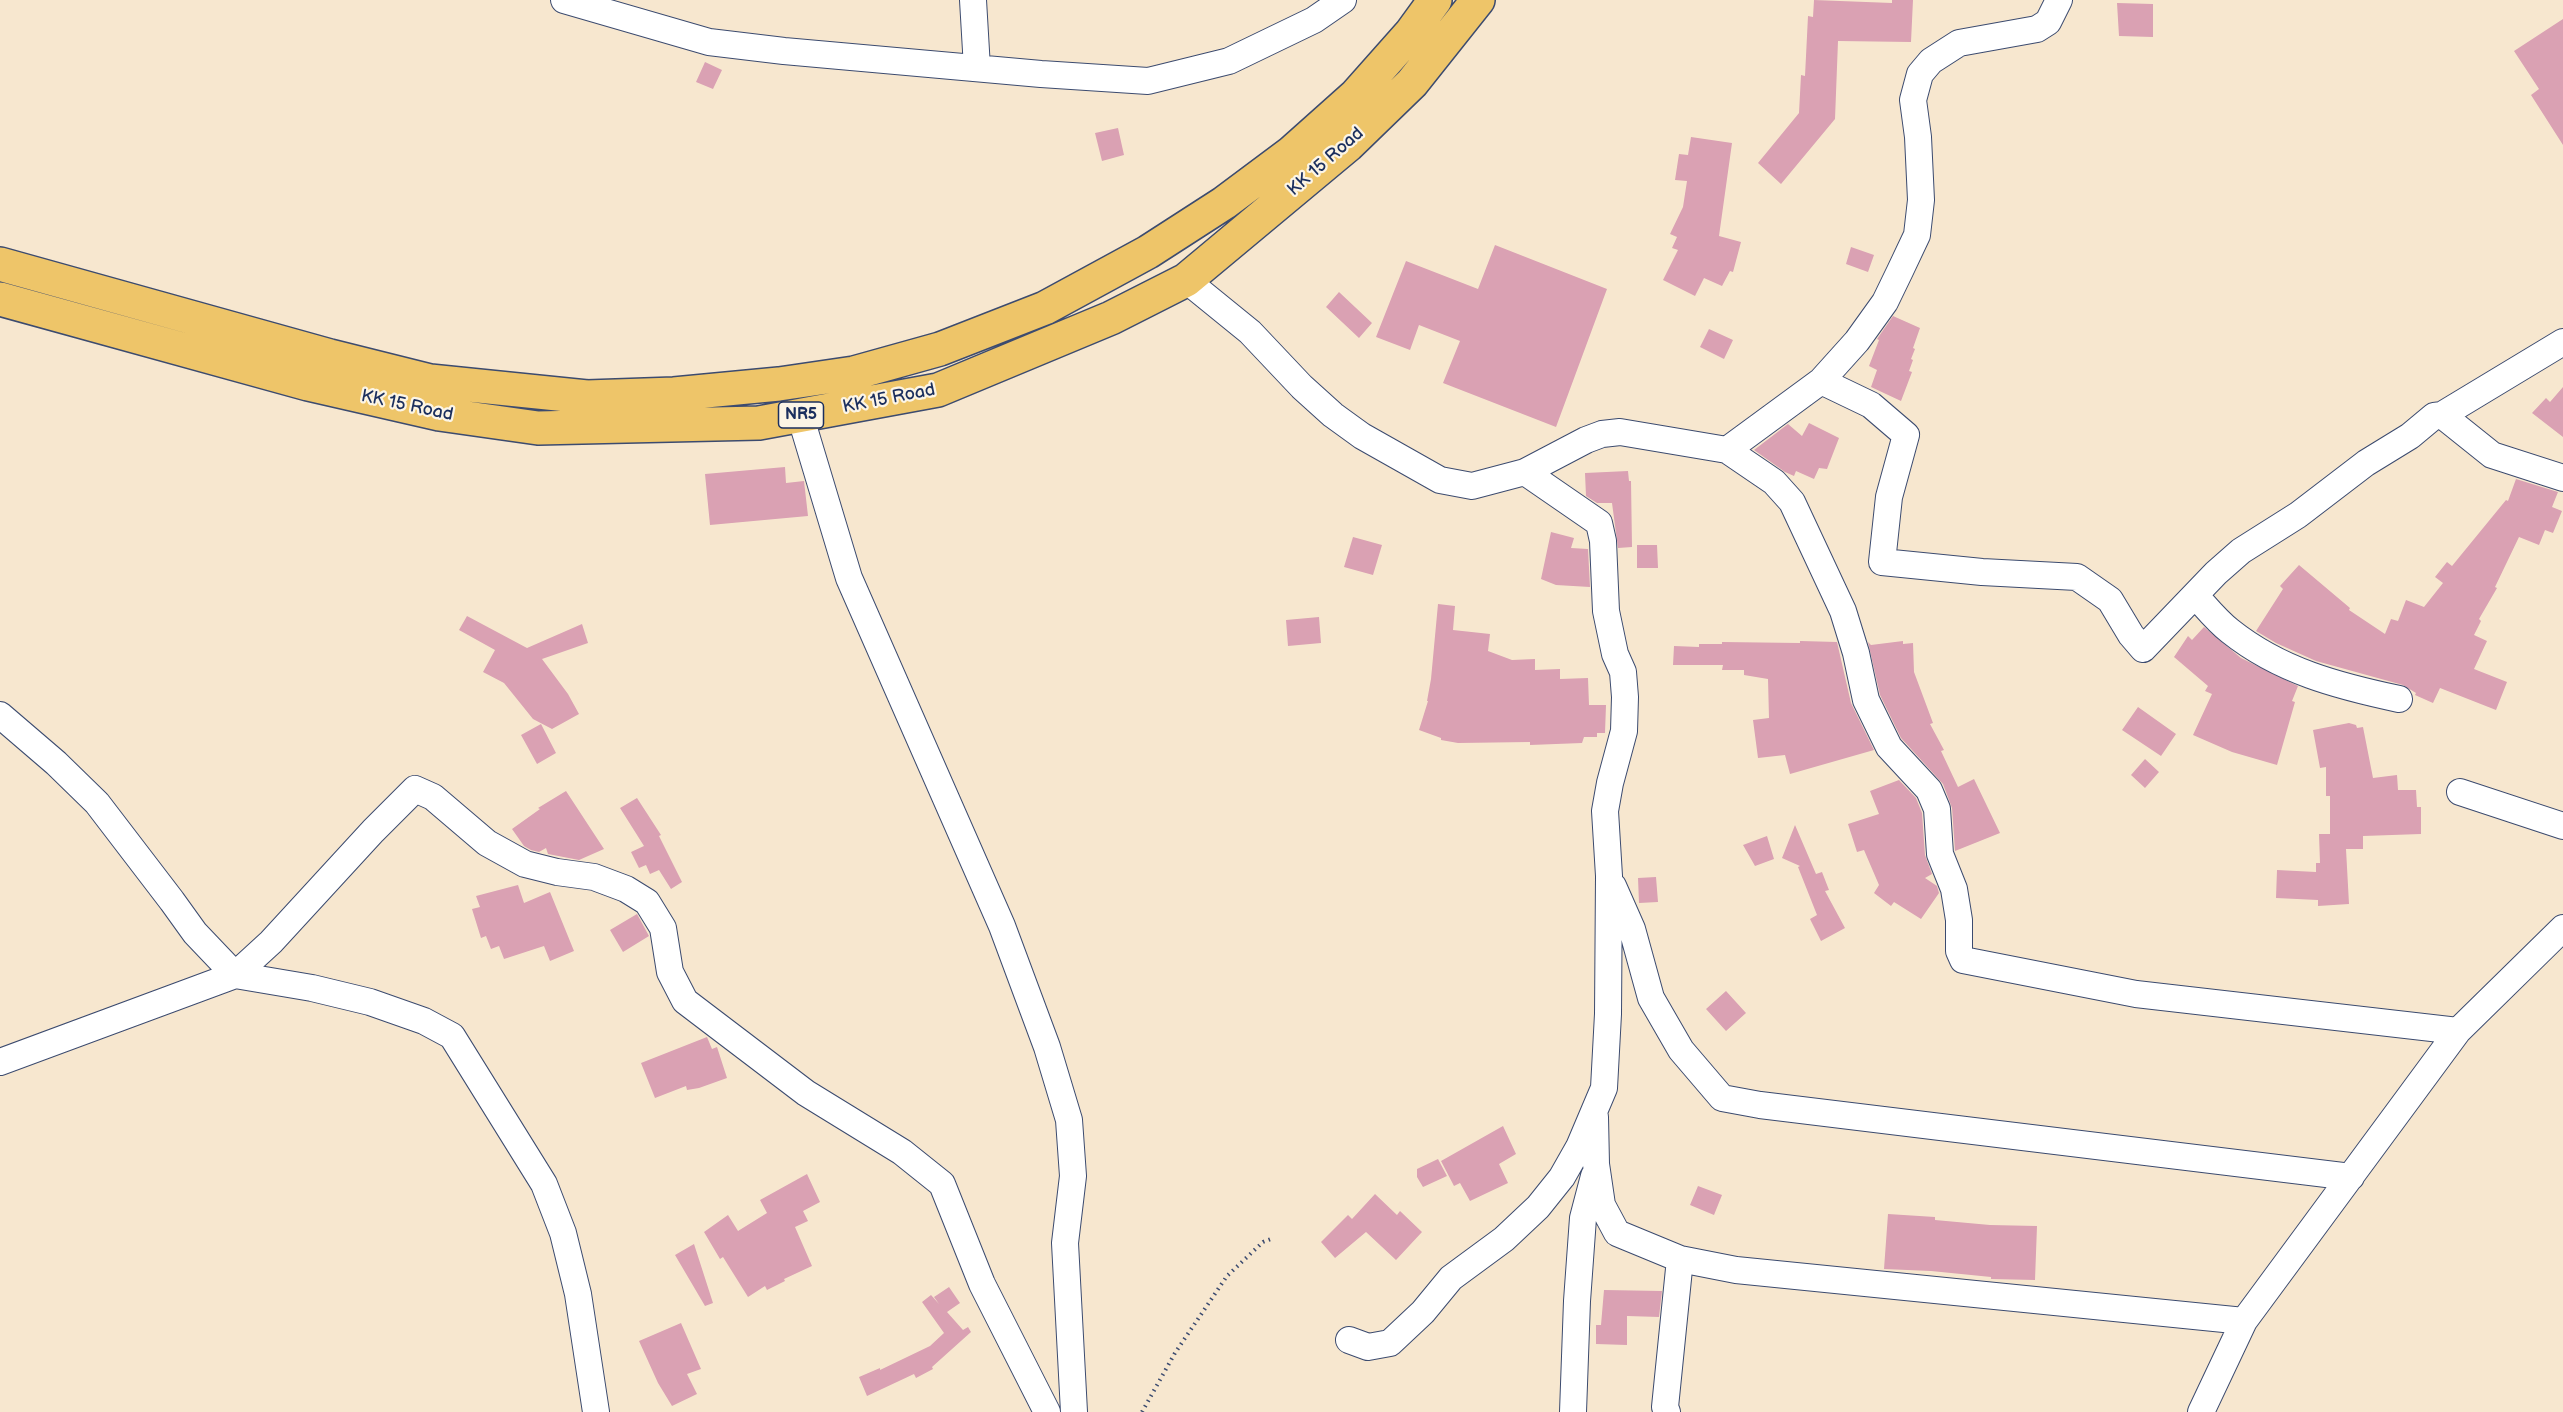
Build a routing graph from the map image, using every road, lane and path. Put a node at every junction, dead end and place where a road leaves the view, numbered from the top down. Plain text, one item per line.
1 (564, 0) edge
2 (973, 0) edge
3 (1343, 0) edge
4 (1435, 0) edge
5 (1478, 0) edge
6 (2059, 0) edge
7 (977, 68) junction
8 (0, 264) edge
9 (1186, 280) junction
10 (0, 299) edge
11 (2563, 342) edge
12 (1821, 381) junction
13 (2442, 415) junction
14 (800, 416) junction
15 (1727, 450) junction
16 (1525, 472) junction
17 (2563, 478) edge
18 (2195, 595) junction
19 (2399, 699) dead end
20 (0, 715) edge
21 (2460, 792) dead end
22 (2563, 826) edge
23 (1609, 876) junction
24 (2563, 928) edge
25 (235, 975) junction
26 (2458, 1031) junction
27 (0, 1062) edge
28 (1595, 1109) junction
29 (1596, 1164) junction
30 (2351, 1177) junction
31 (1271, 1239) dead end
32 (1680, 1259) junction
33 (2244, 1321) junction
34 (1349, 1340) dead end
35 (596, 1412) edge
36 (1047, 1412) edge
37 (1074, 1412) edge
38 (1142, 1412) edge
39 (1573, 1412) edge
40 (1667, 1412) edge
41 (2201, 1412) edge

1 - 7 street
2 - 7 street
3 - 7 street
4 - 8 highway, KK 15 Road / NR5
5 - 9 highway, KK 15 Road / NR5
6 - 12 street
9 - 14 highway, KK 15 Road / NR5
9 - 16 street
10 - 14 highway, KK 15 Road / NR5
11 - 13 street
12 - 15 street
12 - 18 street
13 - 17 street
13 - 18 street
14 - 37 street
15 - 16 street
15 - 26 street
16 - 23 street
18 - 19 street
20 - 25 street
21 - 22 street
23 - 28 street
23 - 30 street
24 - 26 street
25 - 27 street
25 - 35 street
25 - 36 street
26 - 30 street
28 - 29 street
28 - 34 street
29 - 32 street
29 - 39 street
30 - 33 street
31 - 38 path
32 - 33 street
32 - 40 street
33 - 41 street

